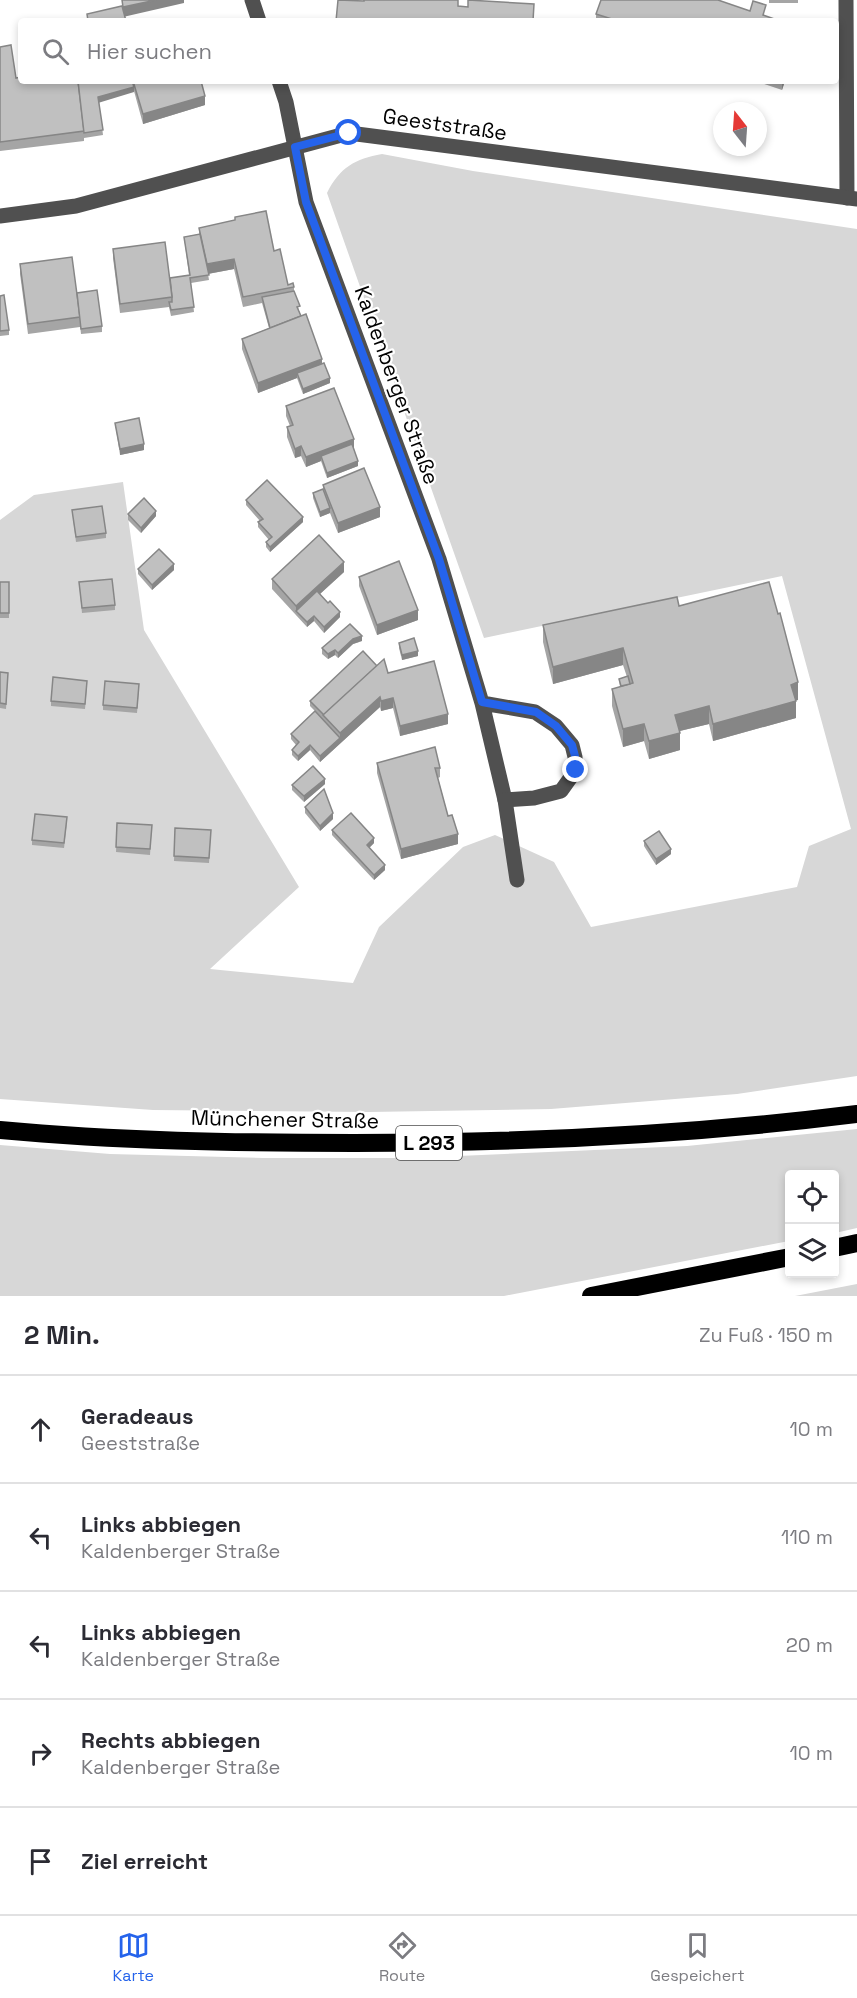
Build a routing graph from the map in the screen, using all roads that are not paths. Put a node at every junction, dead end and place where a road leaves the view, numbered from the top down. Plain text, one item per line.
1 (252, 0) edge
2 (846, 0) edge
3 (258, 18) edge
4 (280, 84) edge
5 (295, 147) junction
6 (852, 199) edge
7 (0, 216) edge
8 (482, 702) junction
9 (505, 800) junction
10 (517, 880) dead end
11 (857, 1114) edge
12 (0, 1130) edge
13 (857, 1243) edge
14 (839, 1247) edge
15 (785, 1258) edge
16 (591, 1296) edge

1 - 3 street
2 - 6 street
4 - 5 street, Kaldenberger Straße
5 - 6 street, Geeststraße
5 - 7 street, Geeststraße
5 - 8 street, Kaldenberger Straße
8 - 9 street, Kaldenberger Straße
8 - 9 street
9 - 10 street, Kaldenberger Straße
11 - 12 highway, Münchener Straße / L 293
13 - 14 highway
15 - 16 highway

